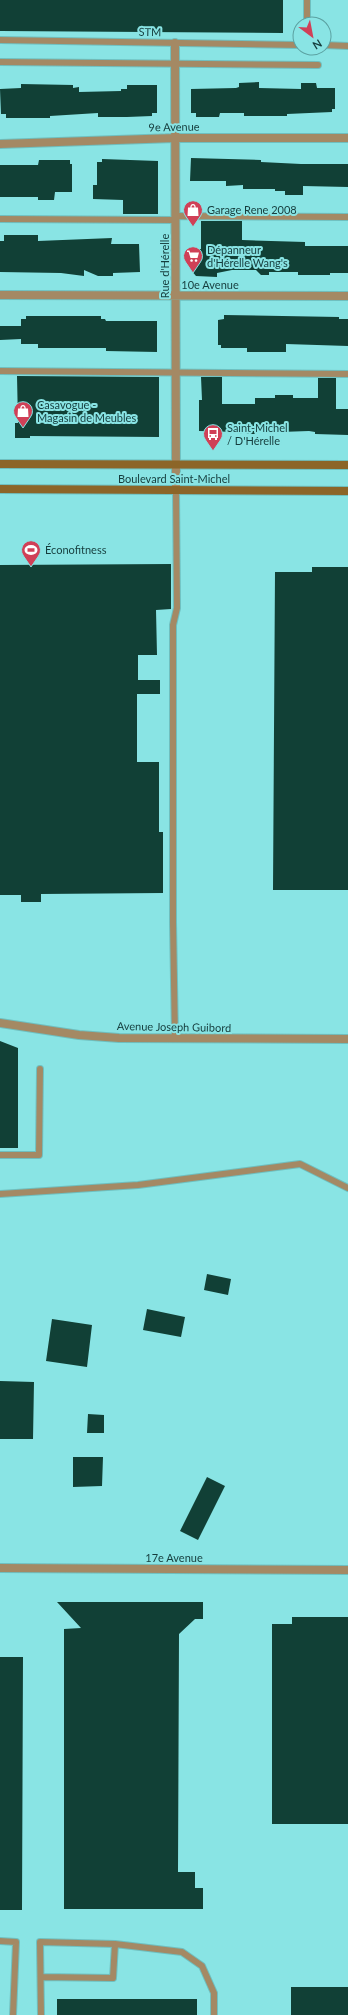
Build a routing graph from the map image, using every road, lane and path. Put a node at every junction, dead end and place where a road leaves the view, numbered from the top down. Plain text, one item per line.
1 (307, 0) edge
2 (307, 16) edge
3 (0, 40) edge
4 (175, 43) junction
5 (292, 45) edge
6 (332, 45) edge
7 (348, 46) edge
8 (0, 62) edge
9 (175, 64) junction
10 (318, 65) dead end
11 (175, 138) junction
12 (348, 138) edge
13 (0, 144) edge
14 (348, 217) edge
15 (175, 218) junction
16 (0, 219) edge
17 (0, 295) edge
18 (176, 296) junction
19 (348, 296) edge
20 (0, 371) edge
21 (176, 372) junction
22 (348, 374) edge
23 (0, 464) edge
24 (176, 464) junction
25 (348, 464) edge
26 (0, 489) edge
27 (176, 490) junction
28 (348, 491) edge
29 (0, 1023) edge
30 (175, 1039) junction
31 (348, 1039) edge
32 (40, 1069) dead end
33 (0, 1155) edge
34 (348, 1188) edge
35 (0, 1194) edge
36 (0, 1568) edge
37 (348, 1570) edge
38 (0, 1941) edge
39 (115, 1944) junction
40 (41, 1977) junction
41 (13, 2015) edge
42 (41, 2015) edge
43 (214, 2015) edge

1 - 2 lane
3 - 4 lane, STM
4 - 5 lane, STM
4 - 9 street, Rue d'Hérelle
6 - 7 lane
8 - 9 lane
9 - 10 lane
9 - 11 street, Rue d'Hérelle
11 - 12 street, 9e Avenue
11 - 13 street, 9e Avenue
11 - 15 street, Rue d'Hérelle
14 - 15 lane
15 - 16 lane
15 - 18 street, Rue d'Hérelle
17 - 18 street, 10e Avenue
18 - 19 street, 10e Avenue
18 - 21 street, Rue d'Hérelle
20 - 21 lane
21 - 22 lane
21 - 24 street, Rue d'Hérelle
23 - 24 main road, Boulevard Saint-Michel
24 - 25 main road, Boulevard Saint-Michel
24 - 27 street, Rue d'Hérelle
26 - 27 main road, Boulevard Saint-Michel
27 - 28 main road, Boulevard Saint-Michel
27 - 30 lane
29 - 30 street, Avenue Joseph Guibord
30 - 31 street, Avenue Joseph Guibord
32 - 33 lane
34 - 35 lane
36 - 37 street, 17e Avenue
38 - 41 lane
39 - 40 lane
39 - 40 lane
39 - 43 lane
40 - 42 lane

